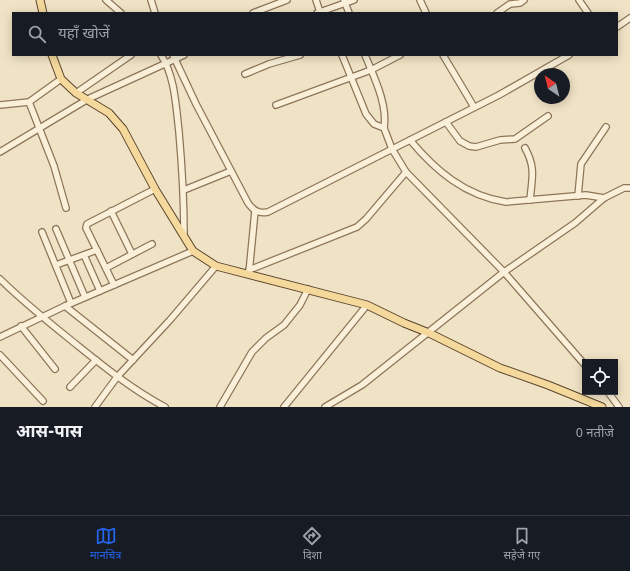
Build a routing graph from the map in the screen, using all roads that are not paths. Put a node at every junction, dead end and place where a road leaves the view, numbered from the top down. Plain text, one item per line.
1 (40, 0) edge
2 (106, 0) edge
3 (150, 0) edge
4 (287, 0) edge
5 (316, 0) edge
6 (354, 0) edge
7 (420, 0) edge
8 (524, 0) edge
9 (579, 0) edge
10 (345, 2) edge
11 (43, 12) edge
12 (120, 12) edge
13 (155, 12) edge
14 (256, 12) edge
15 (322, 12) edge
16 (349, 12) edge
17 (426, 12) edge
18 (499, 12) edge
19 (587, 12) edge
20 (630, 18) edge
21 (618, 26) edge
22 (52, 56) edge
23 (131, 56) edge
24 (162, 56) edge
25 (297, 56) edge
26 (342, 56) edge
27 (365, 56) edge
28 (398, 56) edge
29 (444, 56) edge
30 (567, 56) edge
31 (174, 57) edge
32 (166, 62) junction
33 (371, 70) junction
34 (245, 74) dead end
35 (350, 77) junction
36 (61, 80) junction
37 (76, 93) junction
38 (88, 98) junction
39 (29, 102) junction
40 (0, 105) edge
41 (276, 105) dead end
42 (474, 107) junction
43 (548, 116) dead end
44 (446, 122) junction
45 (39, 127) junction
46 (606, 127) dead end
47 (384, 128) junction
48 (410, 140) junction
49 (524, 148) dead end
50 (392, 149) junction
51 (0, 152) edge
52 (231, 170) junction
53 (406, 172) junction
54 (630, 188) edge
55 (155, 189) junction
56 (184, 190) junction
57 (578, 196) junction
58 (604, 198) junction
59 (530, 200) junction
60 (66, 208) dead end
61 (255, 210) junction
62 (111, 211) junction
63 (56, 229) dead end
64 (42, 232) dead end
65 (184, 235) junction
66 (152, 244) dead end
67 (97, 250) junction
68 (193, 251) junction
69 (132, 254) junction
70 (84, 255) junction
71 (69, 260) junction
72 (56, 265) junction
73 (216, 266) junction
74 (106, 268) junction
75 (249, 272) junction
76 (504, 272) junction
77 (0, 279) edge
78 (114, 285) junction
79 (308, 289) junction
80 (100, 291) junction
81 (85, 297) junction
82 (71, 303) junction
83 (65, 306) junction
84 (366, 306) junction
85 (41, 316) junction
86 (21, 326) junction
87 (430, 333) junction
88 (0, 337) edge
89 (0, 355) edge
90 (96, 360) junction
91 (133, 360) junction
92 (582, 362) edge
93 (55, 369) dead end
94 (117, 377) junction
95 (70, 387) dead end
96 (610, 395) edge
97 (43, 401) dead end
98 (95, 407) edge
99 (165, 407) edge
100 (220, 407) edge
101 (284, 407) edge
102 (325, 407) edge
103 (602, 407) edge
104 (618, 407) edge

1 - 11 main road
2 - 12 street
3 - 13 street
4 - 14 street
5 - 15 street
6 - 10 street
7 - 17 street
8 - 18 street
9 - 19 street
10 - 15 street
10 - 16 street
20 - 21 street
22 - 36 main road
23 - 37 street
24 - 32 street
25 - 34 street
26 - 35 street
27 - 33 street
28 - 33 street
29 - 42 street
30 - 42 street
31 - 32 street
31 - 52 street
32 - 38 street
32 - 56 street
33 - 35 street
33 - 47 street
35 - 41 street
35 - 47 street
36 - 37 main road
36 - 39 street
37 - 38 main road
38 - 45 street
38 - 55 main road
39 - 40 street
39 - 45 street
42 - 44 street
43 - 44 street
44 - 48 street
45 - 51 street
45 - 60 street
46 - 57 street
47 - 50 street
48 - 50 street
48 - 59 street
49 - 59 street
50 - 53 street
50 - 61 street
52 - 56 street
52 - 61 street
53 - 75 street
53 - 76 street
54 - 58 street
55 - 62 street
55 - 65 main road
56 - 65 street
57 - 58 street
57 - 59 street
58 - 76 street
61 - 75 street
62 - 67 street
62 - 69 street
63 - 71 street
64 - 72 street
65 - 68 main road
66 - 69 street
67 - 70 street
67 - 74 street
68 - 73 main road
68 - 78 street
69 - 74 street
70 - 71 street
70 - 80 street
71 - 72 street
71 - 81 street
72 - 82 street
73 - 75 main road
73 - 91 street
74 - 78 street
75 - 79 main road
76 - 87 street
76 - 92 street
77 - 85 street
78 - 80 street
79 - 84 main road
79 - 100 street
80 - 81 street
81 - 82 street
82 - 83 street
83 - 85 street
83 - 91 street
84 - 87 main road
84 - 101 street
85 - 86 street
85 - 90 street
86 - 88 street
86 - 93 street
87 - 102 street
87 - 103 main road
89 - 97 street
90 - 94 street
90 - 95 street
91 - 94 street
94 - 98 street
94 - 99 street
96 - 104 street

